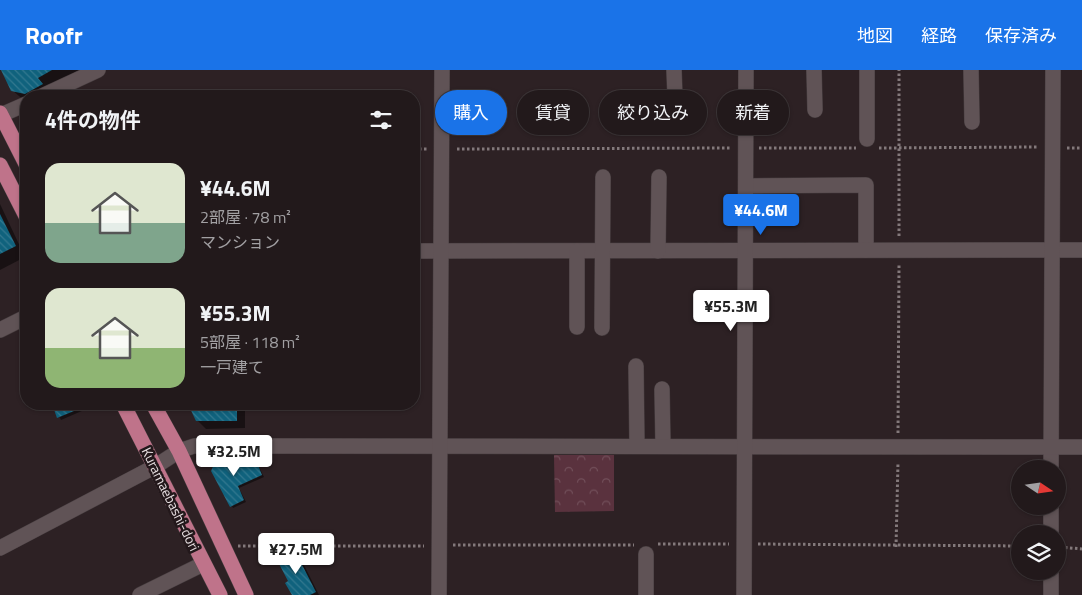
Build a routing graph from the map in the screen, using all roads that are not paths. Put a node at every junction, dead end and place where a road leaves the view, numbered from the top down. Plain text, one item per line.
1 (98, 70) edge
2 (442, 70) edge
3 (674, 70) edge
4 (746, 70) edge
5 (814, 70) edge
6 (867, 70) edge
7 (971, 70) edge
8 (1053, 70) edge
9 (55, 90) edge
10 (675, 90) edge
11 (20, 106) edge
12 (815, 110) dead end
13 (1, 114) edge
14 (972, 122) dead end
15 (867, 139) dead end
16 (20, 152) edge
17 (1, 170) edge
18 (603, 177) dead end
19 (659, 177) dead end
20 (747, 186) junction
21 (20, 205) edge
22 (866, 250) junction
23 (1052, 250) junction
24 (1082, 250) edge
25 (420, 251) edge
26 (441, 251) junction
27 (577, 251) junction
28 (603, 251) junction
29 (658, 251) junction
30 (746, 251) junction
31 (20, 320) edge
32 (577, 327) dead end
33 (602, 328) dead end
34 (0, 330) edge
35 (636, 366) dead end
36 (662, 389) dead end
37 (126, 410) edge
38 (156, 410) edge
39 (440, 446) junction
40 (637, 446) junction
41 (663, 446) junction
42 (745, 446) junction
43 (1051, 447) junction
44 (1082, 447) edge
45 (179, 451) junction
46 (1051, 460) edge
47 (156, 466) junction
48 (0, 548) edge
49 (646, 548) road end
50 (203, 564) junction
51 (1051, 580) edge
52 (140, 595) edge
53 (220, 595) edge
54 (246, 595) edge
55 (439, 595) edge
56 (646, 595) edge
57 (744, 595) edge
58 (1051, 595) edge

1 - 9 street
2 - 26 street
3 - 10 street
4 - 20 street
5 - 12 street
6 - 15 street
7 - 14 street
8 - 23 street
11 - 13 street
13 - 16 main road
17 - 21 main road
18 - 28 street
19 - 29 street
20 - 22 street
20 - 30 street
22 - 23 street
22 - 30 street
23 - 24 street
23 - 43 street
25 - 26 street
26 - 27 street
26 - 39 street
27 - 28 street
27 - 32 street
28 - 29 street
28 - 33 street
29 - 30 street
30 - 42 street
31 - 34 street
35 - 40 street
36 - 41 street
37 - 47 main road, Kuramaebashi-dori
38 - 45 main road, Kuramaebashi-dori
39 - 40 street
39 - 45 street
39 - 55 street
40 - 41 street
41 - 42 street
42 - 43 street
42 - 57 street
43 - 44 street
43 - 46 street
45 - 47 street
45 - 54 main road, Kuramaebashi-dori
47 - 48 street
47 - 50 main road, Kuramaebashi-dori
49 - 56 street
50 - 52 street
50 - 53 main road, Kuramaebashi-dori
51 - 58 street

